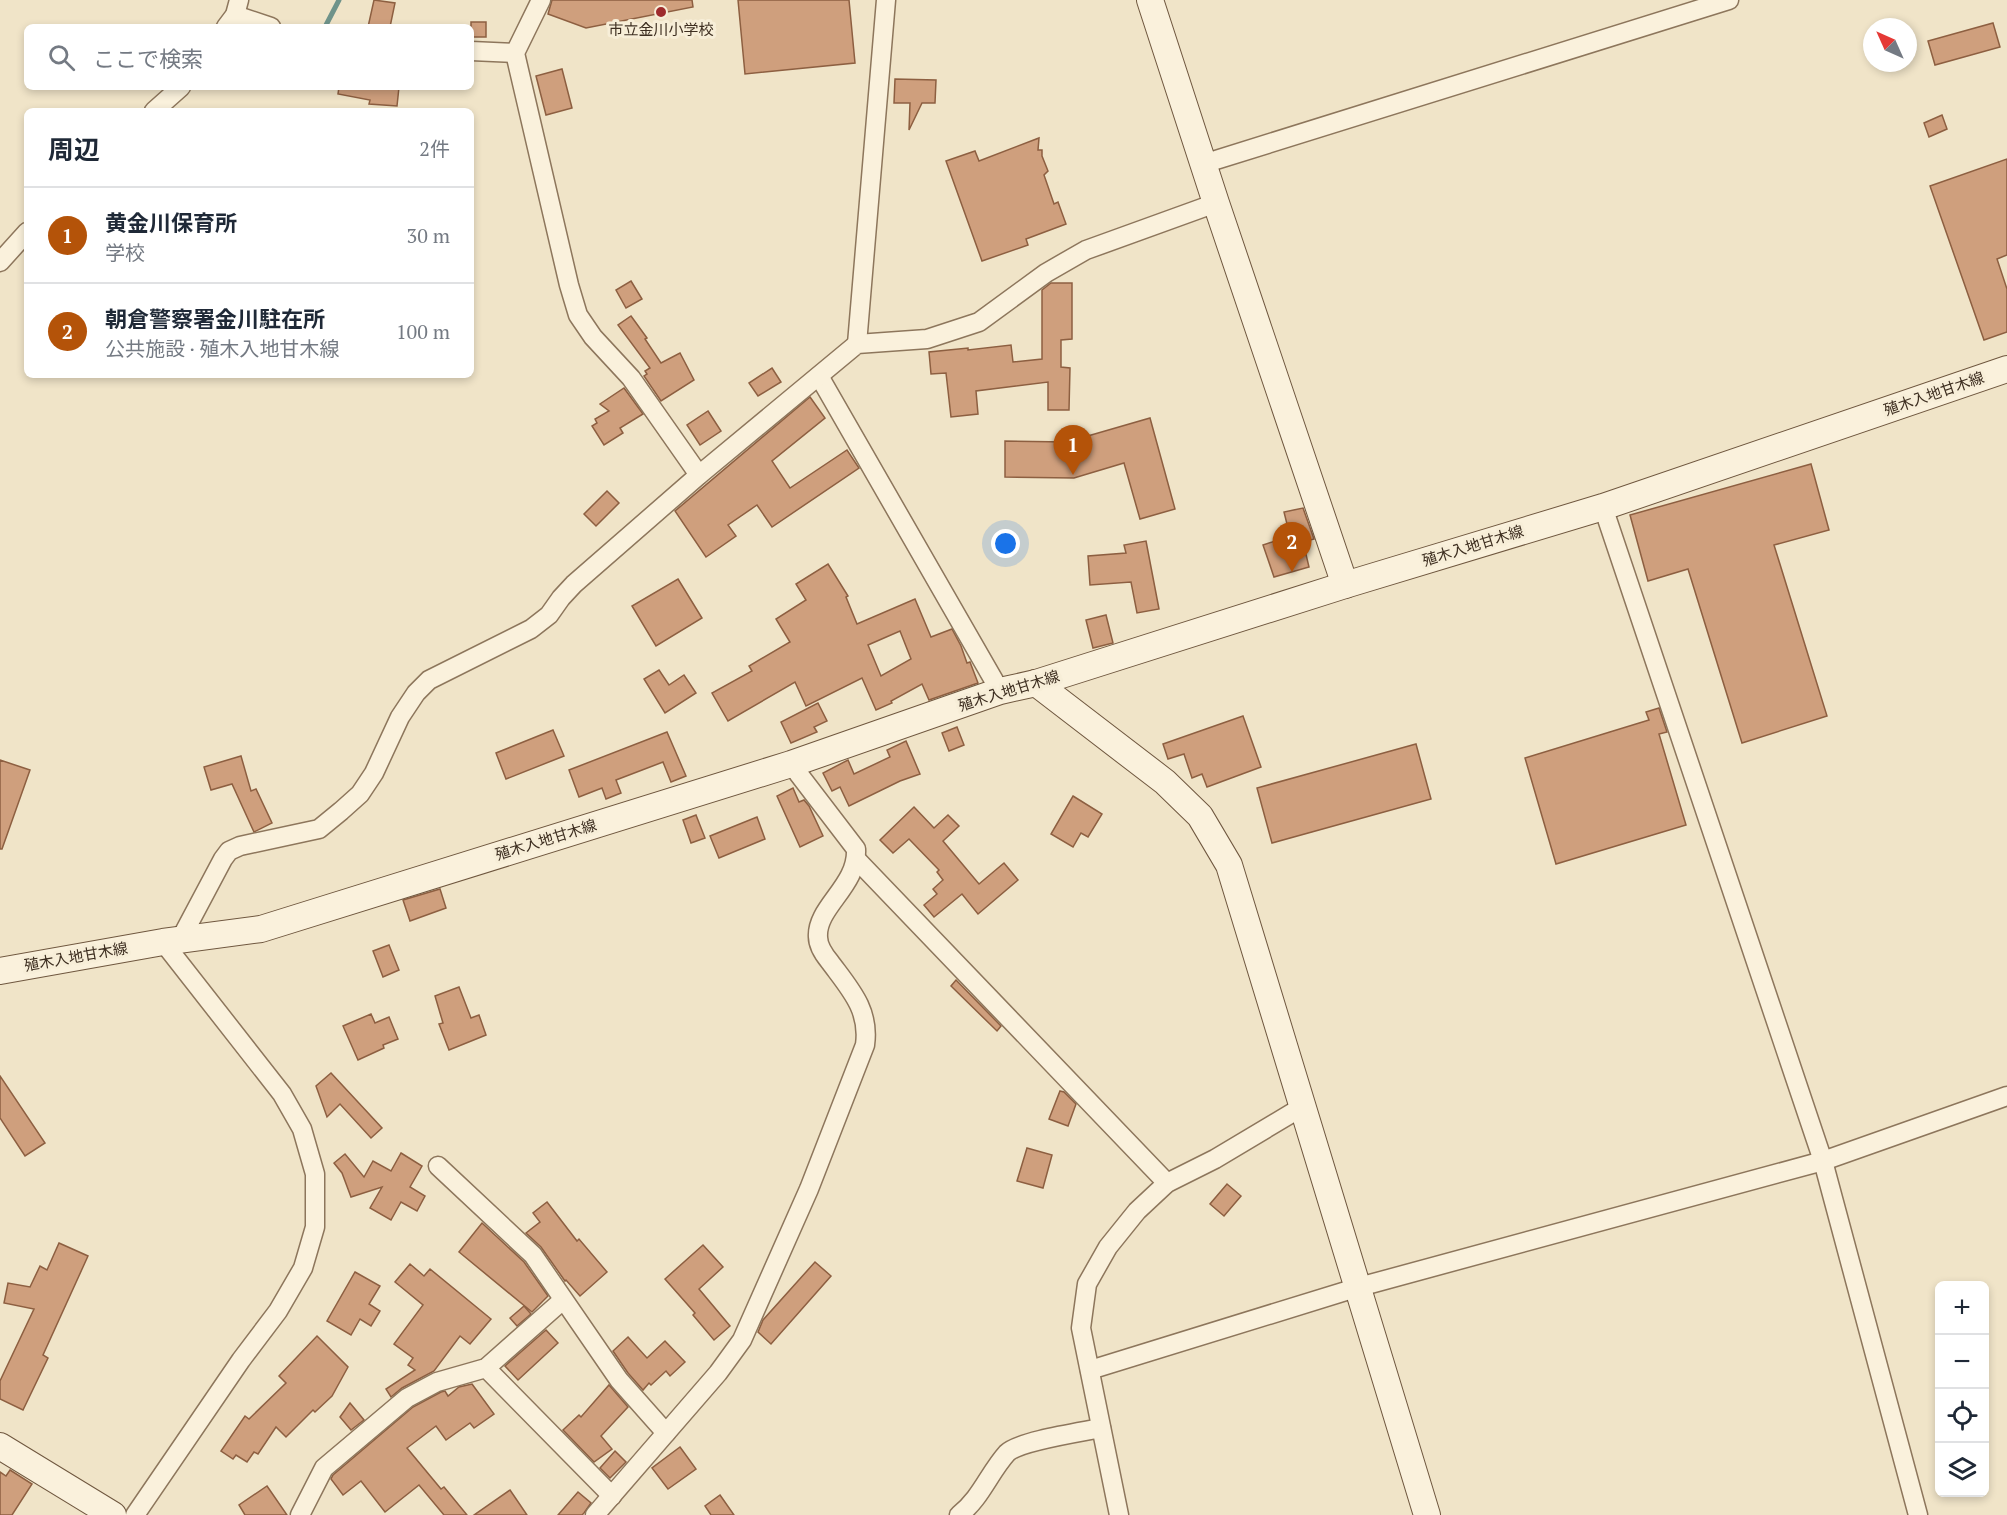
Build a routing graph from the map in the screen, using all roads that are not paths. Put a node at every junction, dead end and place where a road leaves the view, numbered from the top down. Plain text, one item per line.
1 (541, 0) edge
2 (886, 0) edge
3 (1150, 0) edge
4 (1729, 0) edge
5 (233, 14) edge
6 (262, 24) edge
7 (474, 51) edge
8 (515, 53) junction
9 (178, 90) edge
10 (157, 108) edge
11 (1203, 164) junction
12 (1216, 203) junction
13 (24, 235) edge
14 (0, 262) edge
15 (857, 344) junction
16 (2007, 369) edge
17 (819, 376) junction
18 (699, 475) junction
19 (1603, 507) junction
20 (1345, 585) junction
21 (1036, 683) junction
22 (1000, 691) junction
23 (791, 764) junction
24 (856, 860) junction
25 (172, 941) junction
26 (0, 971) edge
27 (2007, 1096) edge
28 (1302, 1107) junction
29 (1823, 1161) junction
30 (438, 1166) dead end
31 (1167, 1183) junction
32 (1359, 1287) junction
33 (563, 1300) junction
34 (486, 1368) junction
35 (1090, 1370) junction
36 (1101, 1428) junction
37 (666, 1432) junction
38 (0, 1446) edge
39 (612, 1496) junction
40 (113, 1515) edge
41 (135, 1515) edge
42 (300, 1515) edge
43 (595, 1515) edge
44 (959, 1515) edge
45 (1119, 1515) edge
46 (1427, 1515) edge
47 (1918, 1515) edge

1 - 8 street
2 - 15 street
3 - 11 main road
4 - 11 street
5 - 6 street
7 - 8 street
8 - 18 street
9 - 10 street
11 - 12 main road
12 - 15 street
12 - 20 main road
13 - 14 street
15 - 17 street
16 - 19 main road, 殖木入地甘木線
17 - 18 street
17 - 22 street
18 - 25 street
19 - 20 main road, 殖木入地甘木線
19 - 29 street
20 - 21 main road, 殖木入地甘木線
21 - 22 main road, 殖木入地甘木線
21 - 28 main road
22 - 23 main road, 殖木入地甘木線
23 - 24 street
23 - 25 main road, 殖木入地甘木線
24 - 31 street
24 - 37 street
25 - 26 main road, 殖木入地甘木線
25 - 41 street
27 - 29 street
28 - 31 street
28 - 32 main road
29 - 32 street
29 - 47 street
30 - 33 street
31 - 35 street
32 - 35 street
32 - 46 main road
33 - 34 street
33 - 37 street
34 - 39 street
34 - 42 street
35 - 36 street
36 - 44 street
36 - 45 street
37 - 39 street
38 - 40 main road
39 - 43 street

